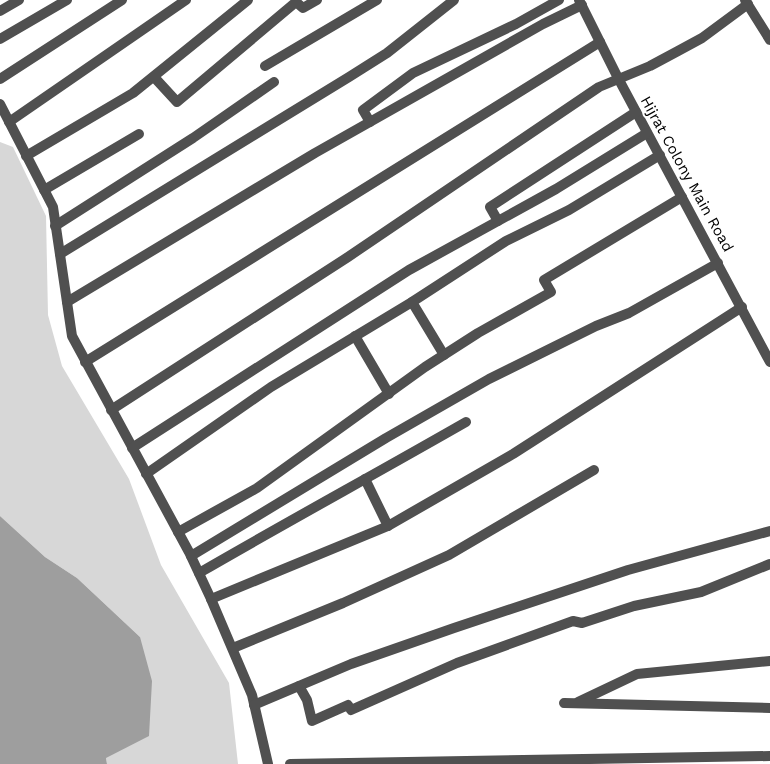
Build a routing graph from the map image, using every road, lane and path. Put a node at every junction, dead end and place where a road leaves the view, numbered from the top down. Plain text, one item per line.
1 (19, 0) edge
2 (67, 0) edge
3 (122, 0) edge
4 (186, 0) edge
5 (248, 0) edge
6 (317, 0) edge
7 (377, 0) edge
8 (454, 0) edge
9 (559, 0) edge
10 (581, 2) edge
11 (746, 2) edge
12 (0, 11) edge
13 (0, 39) edge
14 (770, 40) edge
15 (600, 42) junction
16 (264, 66) dead end
17 (154, 77) junction
18 (618, 78) junction
19 (0, 79) edge
20 (274, 82) dead end
21 (0, 104) edge
22 (636, 112) junction
23 (9, 122) junction
24 (370, 122) junction
25 (647, 133) junction
26 (138, 134) dead end
27 (660, 155) junction
28 (26, 156) junction
29 (44, 190) junction
30 (682, 197) junction
31 (498, 222) junction
32 (55, 226) junction
33 (60, 254) junction
34 (718, 263) junction
35 (67, 302) junction
36 (412, 302) junction
37 (742, 307) junction
38 (355, 336) junction
39 (444, 355) junction
40 (85, 362) junction
41 (770, 362) edge
42 (389, 394) junction
43 (111, 410) junction
44 (466, 422) dead end
45 (132, 448) junction
46 (594, 470) dead end
47 (146, 474) junction
48 (365, 479) junction
49 (388, 526) junction
50 (770, 531) edge
51 (178, 532) junction
52 (191, 556) junction
53 (770, 564) edge
54 (199, 573) junction
55 (211, 599) junction
56 (233, 648) junction
57 (770, 661) edge
58 (299, 686) junction
59 (564, 703) dead end
60 (576, 703) junction
61 (254, 705) junction
62 (770, 708) edge
63 (770, 756) edge
64 (570, 762) edge
65 (268, 764) edge
66 (290, 764) edge

1 - 12 street
2 - 13 street
3 - 19 street
4 - 23 street
5 - 17 street
6 - 17 street
7 - 16 street
8 - 33 street
9 - 24 street
10 - 15 street, Hijrat Colony Main Road
10 - 24 street
11 - 14 street
11 - 18 street
15 - 18 street, Hijrat Colony Main Road
15 - 40 street
17 - 28 street
18 - 22 street, Hijrat Colony Main Road
18 - 43 street
20 - 32 street
21 - 23 street
22 - 25 street, Hijrat Colony Main Road
22 - 31 street
23 - 28 street
24 - 35 street
25 - 27 street, Hijrat Colony Main Road
25 - 31 street
26 - 29 street
27 - 30 street, Hijrat Colony Main Road
27 - 36 street
28 - 29 street
29 - 32 street
30 - 34 street, Hijrat Colony Main Road
30 - 39 street
31 - 45 street
32 - 33 street
33 - 35 street
34 - 37 street, Hijrat Colony Main Road
34 - 52 street
35 - 40 street
36 - 38 street
36 - 39 street
37 - 41 street, Hijrat Colony Main Road
37 - 49 street
38 - 42 street
38 - 47 street
39 - 42 street
40 - 43 street
42 - 51 street
43 - 45 street
44 - 48 street
45 - 47 street
46 - 56 street
47 - 51 street
48 - 49 street
48 - 54 street
49 - 55 street
50 - 58 street
51 - 52 street
52 - 54 street
53 - 58 street
54 - 55 street
55 - 56 street
56 - 61 street
57 - 60 street
58 - 61 street
59 - 60 street
60 - 62 street
61 - 65 street
63 - 64 street
64 - 66 street

